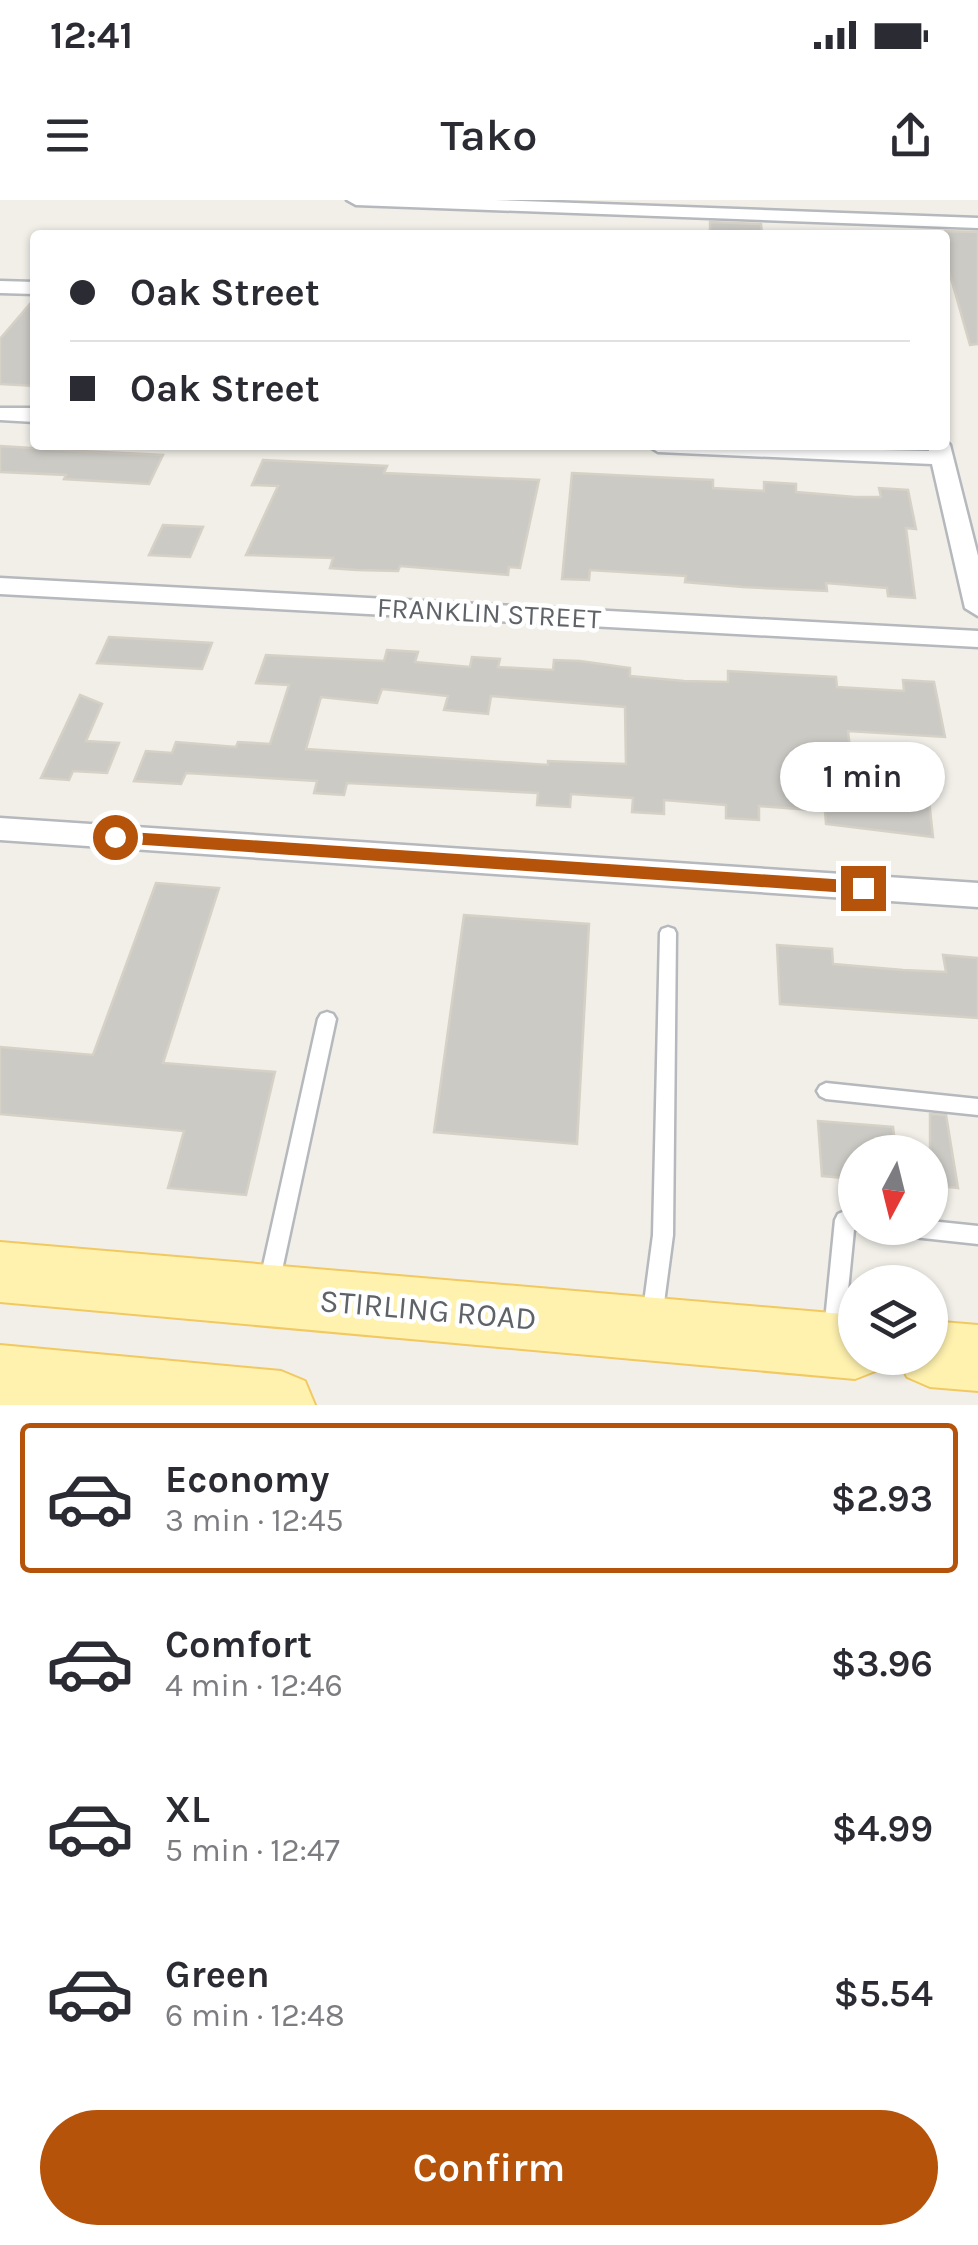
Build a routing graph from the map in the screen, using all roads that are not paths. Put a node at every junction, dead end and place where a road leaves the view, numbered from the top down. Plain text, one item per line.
1 (356, 200) edge
2 (880, 200) edge
3 (978, 222) edge
4 (886, 227) edge
5 (0, 286) edge
6 (30, 288) edge
7 (0, 414) edge
8 (30, 415) edge
9 (859, 450) edge
10 (940, 452) edge
11 (0, 586) edge
12 (978, 608) edge
13 (978, 639) edge
14 (0, 829) edge
15 (978, 895) edge
16 (668, 933) dead end
17 (327, 1019) dead end
18 (826, 1092) dead end
19 (978, 1107) edge
20 (948, 1232) edge
21 (978, 1235) edge
22 (0, 1272) edge
23 (267, 1296) junction
24 (651, 1329) junction
25 (838, 1345) edge
26 (948, 1356) edge
27 (978, 1358) edge
28 (0, 1379) edge
29 (280, 1405) edge

1 - 4 street
2 - 4 street
3 - 4 street
5 - 6 street
7 - 8 street
9 - 10 street
10 - 12 street
11 - 13 street, FRANKLIN STREET
14 - 15 street
16 - 24 lane
17 - 23 lane
18 - 19 lane
20 - 21 lane
22 - 23 main road, STIRLING ROAD
23 - 24 main road, STIRLING ROAD
24 - 25 main road, STIRLING ROAD
26 - 27 main road
28 - 29 main road

